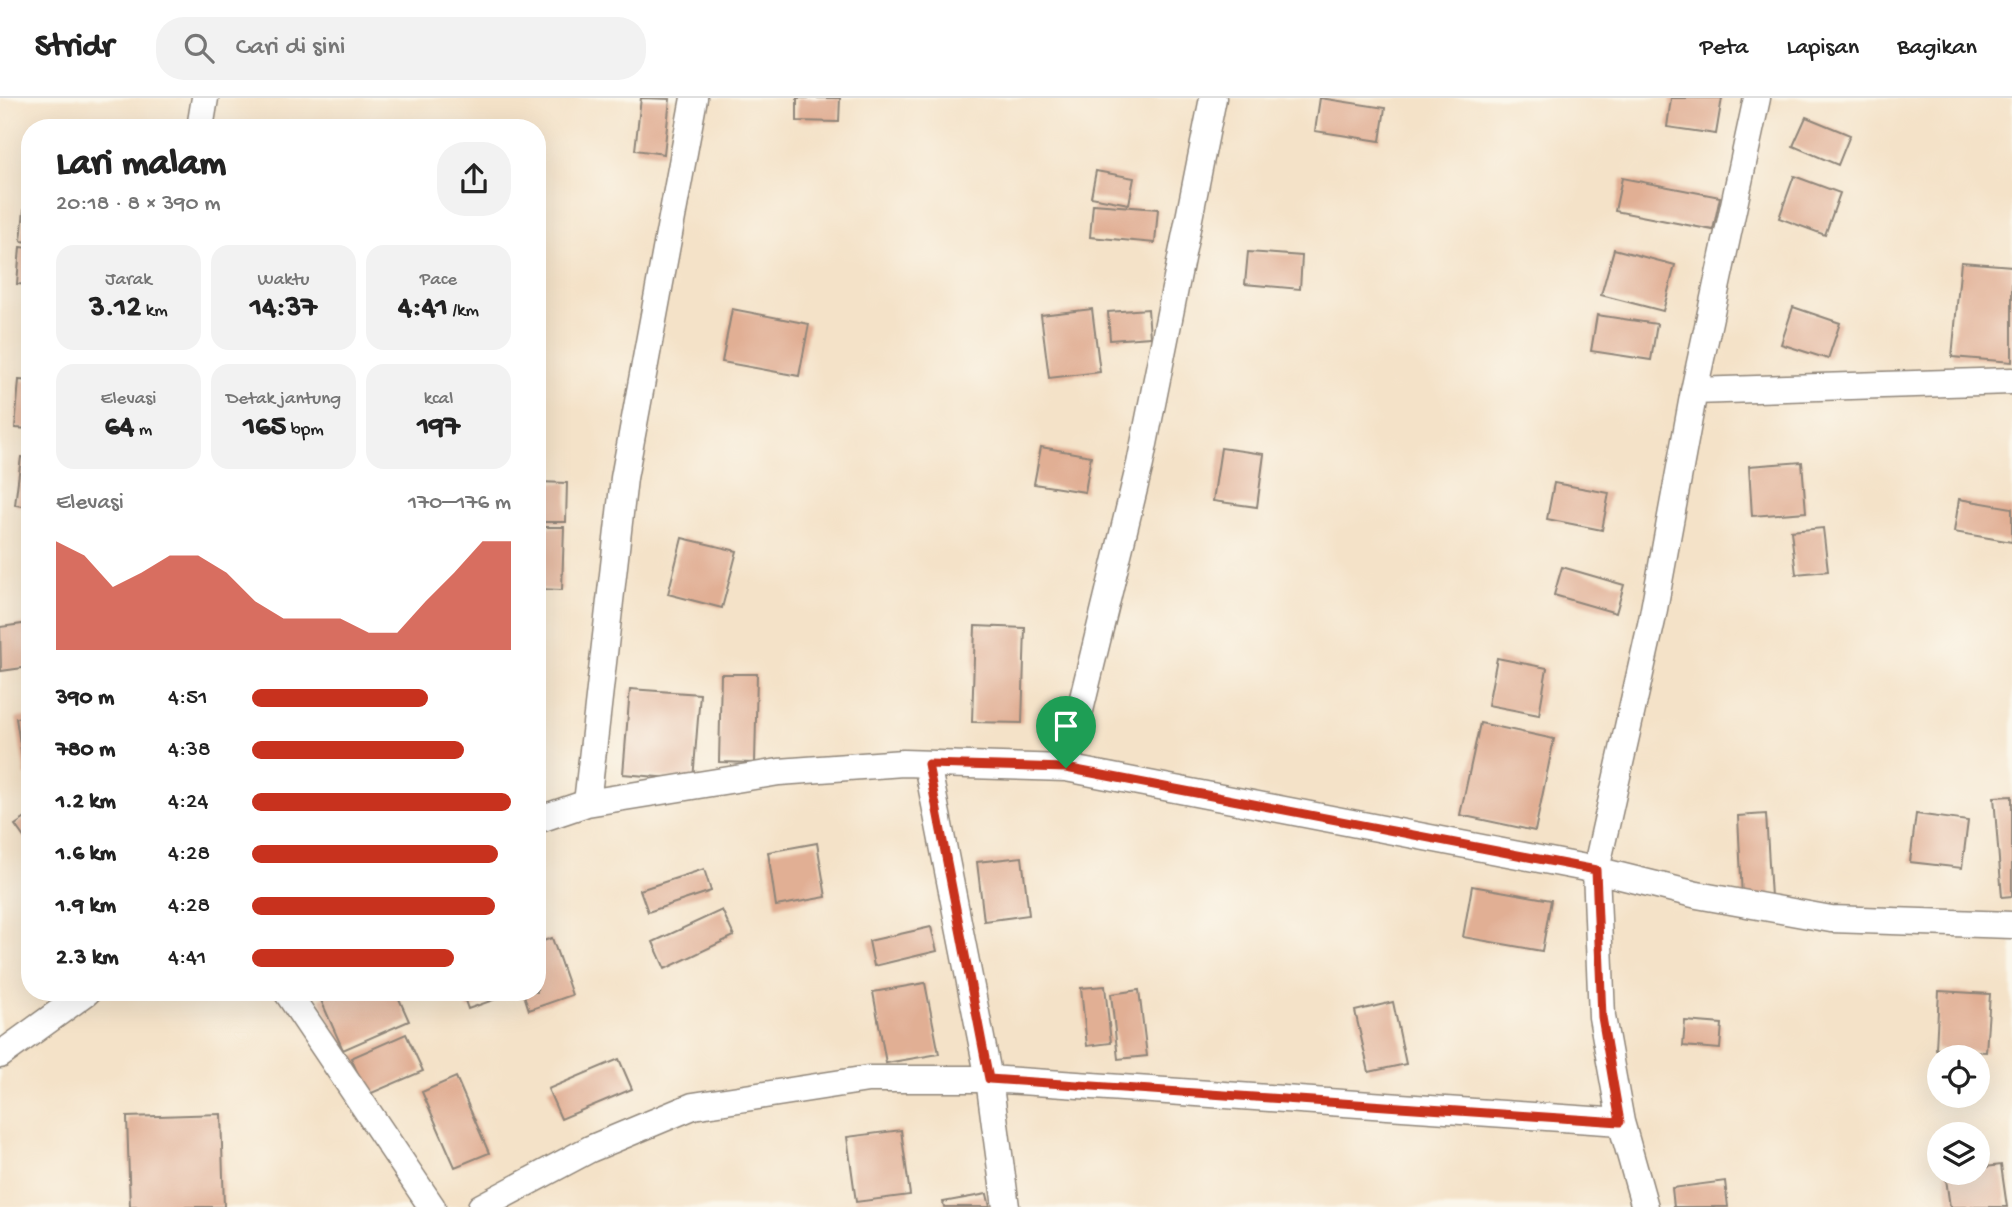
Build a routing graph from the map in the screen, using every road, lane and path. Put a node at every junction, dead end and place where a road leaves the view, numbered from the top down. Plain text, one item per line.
1 (205, 98) edge
2 (694, 98) edge
3 (1213, 98) edge
4 (1757, 98) edge
5 (202, 119) edge
6 (2012, 381) edge
7 (1694, 391) junction
8 (928, 764) junction
9 (1066, 768) junction
10 (587, 803) junction
11 (546, 818) edge
12 (1596, 870) junction
13 (2012, 925) edge
14 (75, 1001) edge
15 (293, 1001) edge
16 (0, 1055) edge
17 (989, 1079) junction
18 (1620, 1122) junction
19 (432, 1207) edge
20 (481, 1207) edge
21 (1006, 1207) edge
22 (1644, 1207) edge

1 - 5 street
2 - 10 street
3 - 9 street
4 - 7 street
6 - 7 street
7 - 12 street
8 - 9 street
8 - 10 street
8 - 17 street
9 - 12 street
10 - 11 street
12 - 13 street
12 - 18 street
14 - 16 street
15 - 19 street
17 - 18 street
17 - 20 street
17 - 21 street
18 - 22 street

